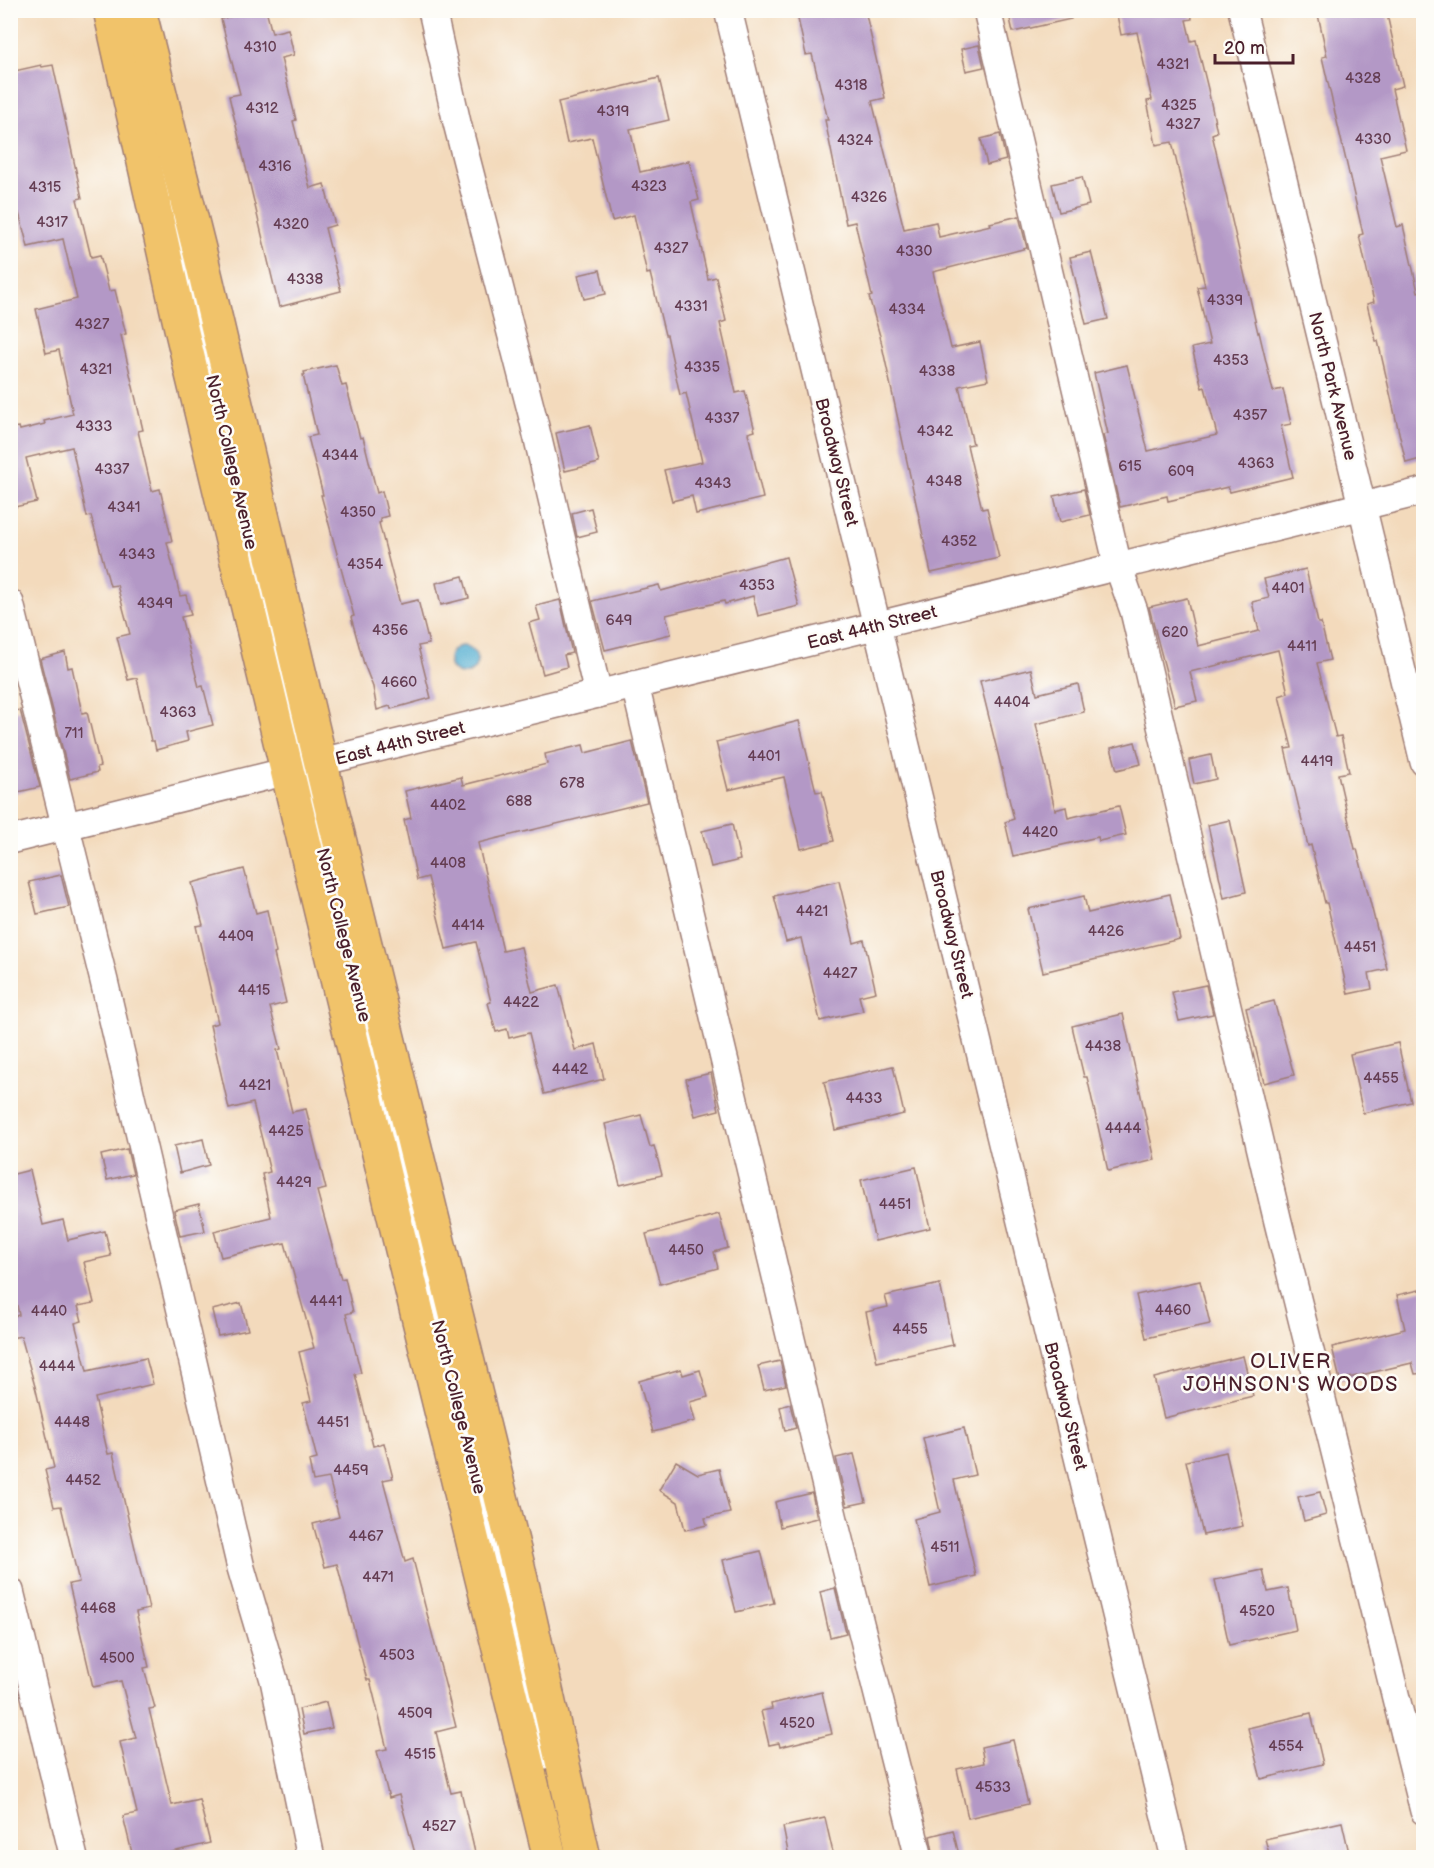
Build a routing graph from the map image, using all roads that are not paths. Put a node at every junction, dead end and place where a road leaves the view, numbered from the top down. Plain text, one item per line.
1 (110, 10) edge
2 (124, 10) edge
3 (139, 10) edge
4 (432, 10) edge
5 (728, 10) edge
6 (987, 10) edge
7 (1242, 10) edge
8 (1424, 491) edge
9 (1362, 506) junction
10 (1118, 566) junction
11 (10, 603) edge
12 (877, 626) junction
13 (635, 685) junction
14 (598, 694) junction
15 (321, 762) junction
16 (1424, 762) edge
17 (288, 771) junction
18 (66, 826) junction
19 (10, 840) edge
20 (10, 1591) edge
21 (1424, 1810) edge
22 (74, 1857) edge
23 (311, 1857) edge
24 (550, 1857) edge
25 (570, 1857) edge
26 (584, 1857) edge
27 (919, 1857) edge
28 (1175, 1857) edge

1 - 17 main road, North College Avenue
2 - 25 street, North College Avenue
3 - 15 main road, North College Avenue
4 - 14 street
5 - 12 street, Broadway Street
6 - 10 street
7 - 9 street, North Park Avenue
8 - 9 street, East 44th Street
9 - 10 street, East 44th Street
9 - 16 street, North Park Avenue
10 - 12 street, East 44th Street
10 - 21 street
11 - 18 street
12 - 13 street, East 44th Street
12 - 28 street, Broadway Street
13 - 14 street, East 44th Street
13 - 27 street
14 - 15 street, East 44th Street
15 - 26 main road, North College Avenue
17 - 18 street
17 - 24 main road, North College Avenue
18 - 19 street
18 - 23 street
20 - 22 street

